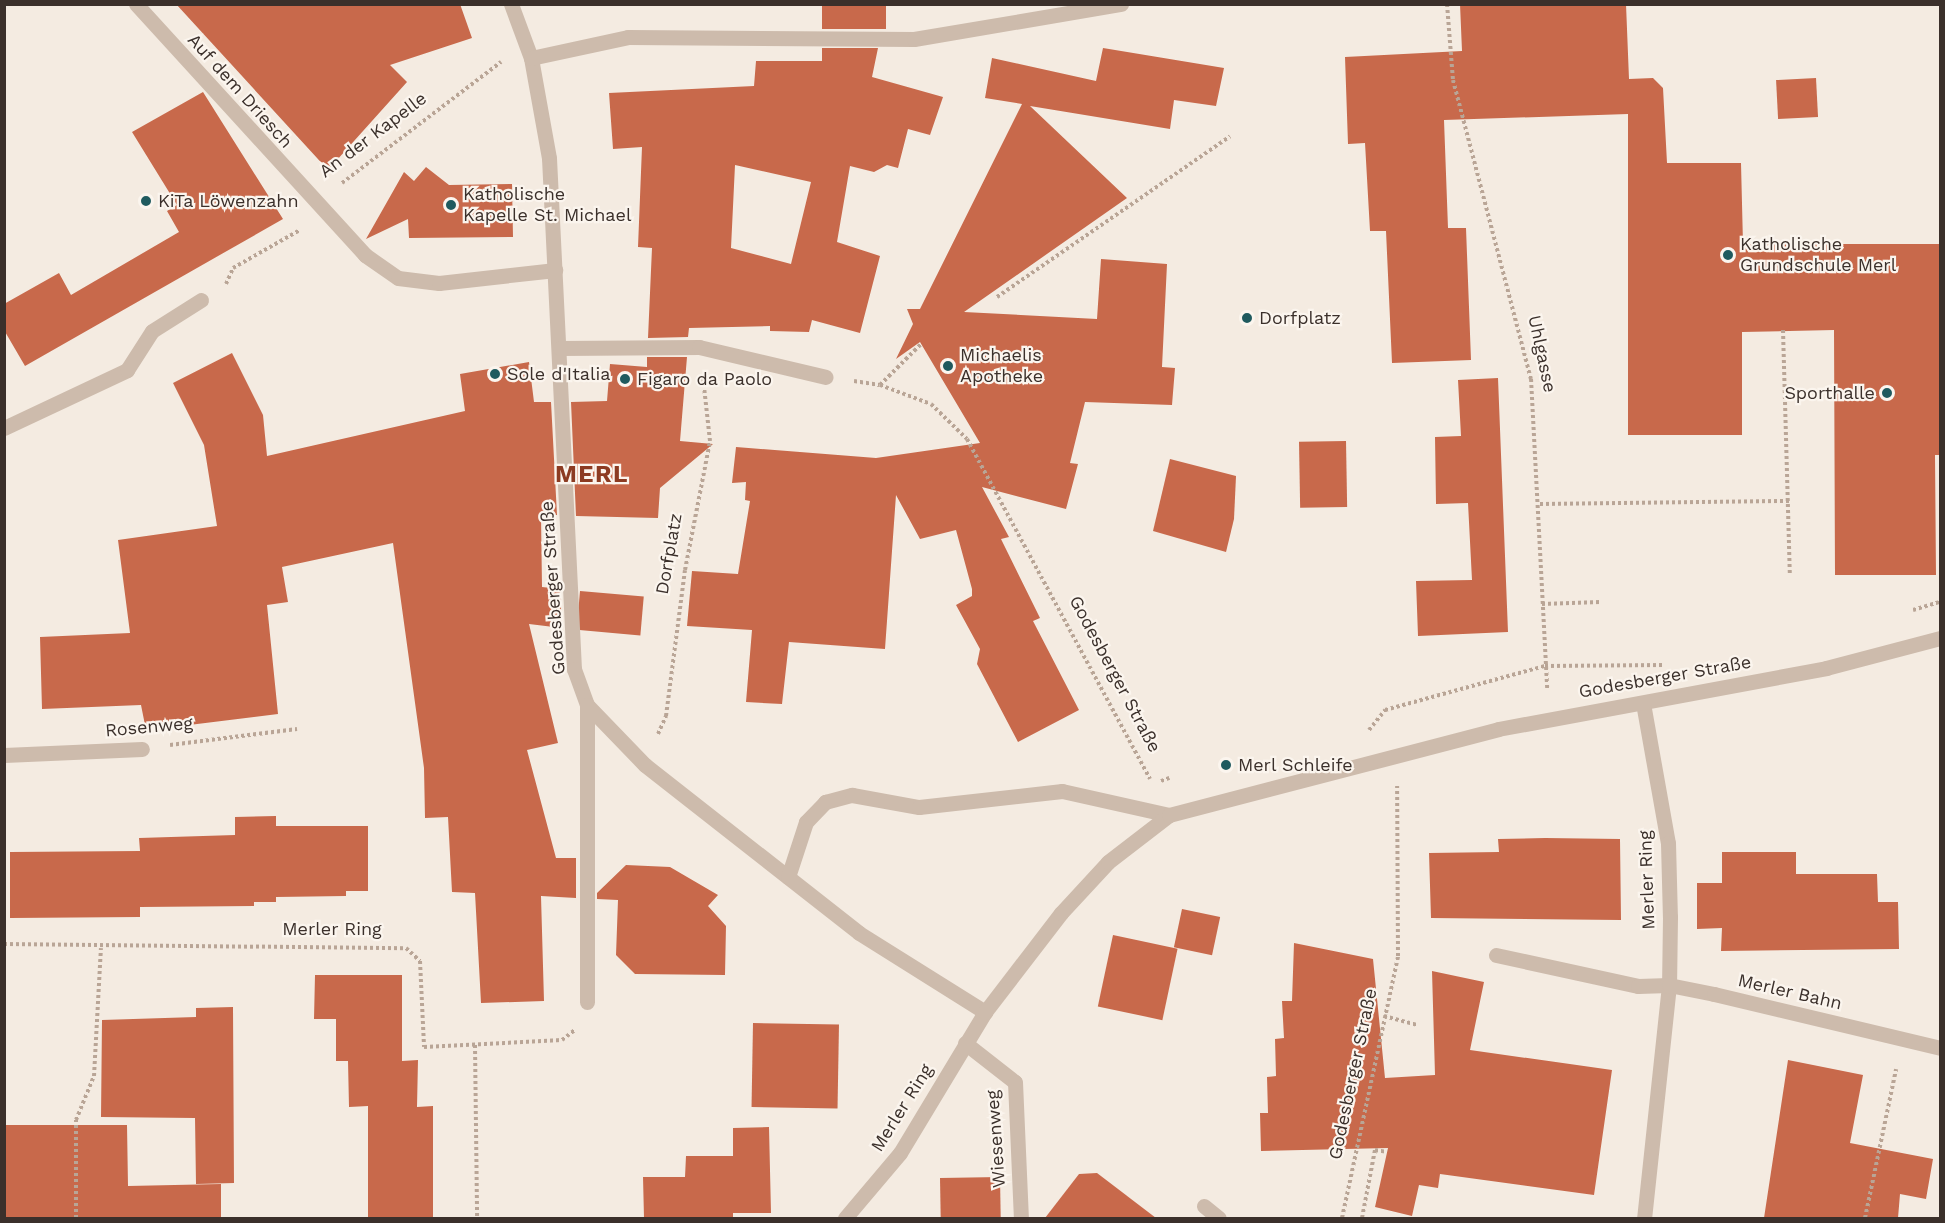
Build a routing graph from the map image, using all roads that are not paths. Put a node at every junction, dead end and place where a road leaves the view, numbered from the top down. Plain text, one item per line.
1 (136, 4) edge
2 (511, 4) edge
3 (1121, 4) edge
4 (531, 58) junction
5 (555, 270) junction
6 (201, 300) road end
7 (560, 348) junction
8 (826, 377) road end
9 (4, 428) edge
10 (1941, 638) edge
11 (1643, 703) junction
12 (587, 705) junction
13 (142, 749) road end
14 (4, 755) edge
15 (1169, 815) junction
16 (788, 877) junction
17 (1496, 956) dead end
18 (1669, 986) junction
19 (586, 1002) road end
20 (985, 1012) junction
21 (965, 1043) junction
22 (1941, 1048) edge
23 (1204, 1206) dead end
24 (845, 1218) edge
25 (1021, 1218) edge
26 (1219, 1218) edge
27 (1644, 1218) edge

1 - 5 street, Auf dem Driesch
2 - 4 street, Godesberger Straße
3 - 4 street
4 - 5 street, Godesberger Straße
5 - 7 street, Godesberger Straße
6 - 9 street
7 - 8 street
7 - 12 street, Godesberger Straße
10 - 11 street, Godesberger Straße
11 - 15 street, Godesberger Straße
11 - 18 street, Merler Ring
12 - 16 street, Godesberger Straße
12 - 19 street, Godesberger Straße
13 - 14 street, Rosenweg
15 - 16 street, Godesberger Straße
15 - 20 street, Godesberger Straße
16 - 20 street, Godesberger Straße
17 - 18 street
18 - 22 street, Merler Bahn
18 - 27 street, Merler Ring
20 - 21 street, Merler Ring
21 - 24 street, Merler Ring
21 - 25 street, Wiesenweg
23 - 26 street

